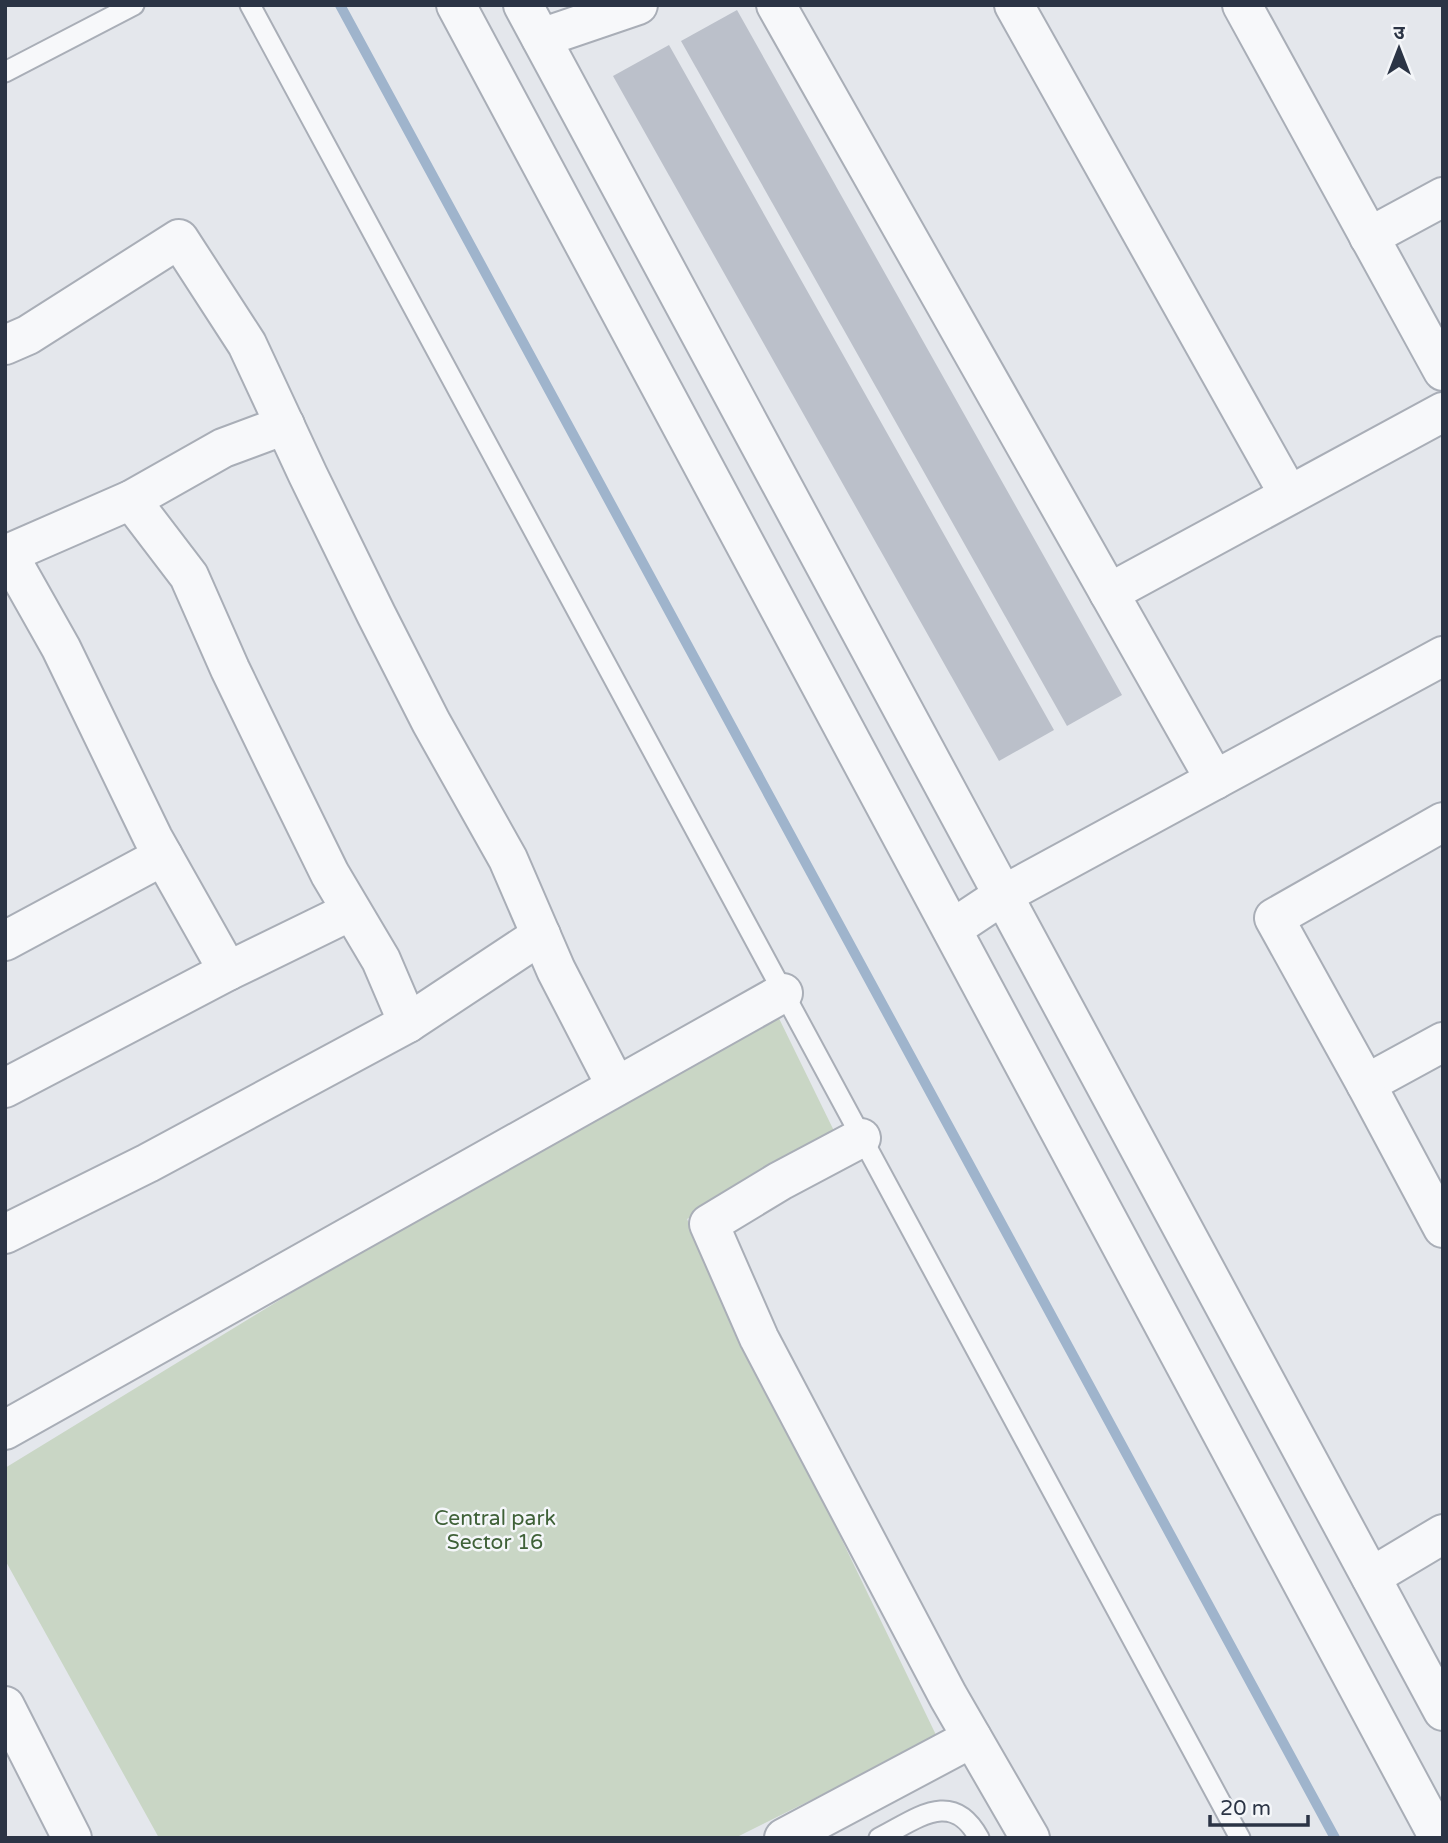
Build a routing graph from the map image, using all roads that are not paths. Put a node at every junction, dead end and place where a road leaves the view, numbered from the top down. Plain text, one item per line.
1 (134, 5) edge
2 (250, 5) edge
3 (456, 5) edge
4 (638, 5) edge
5 (776, 5) edge
6 (1014, 5) edge
7 (1242, 5) edge
8 (532, 22) edge
9 (5, 72) edge
10 (1443, 197) edge
11 (1369, 237) junction
12 (5, 345) edge
13 (1443, 371) edge
14 (1443, 412) edge
15 (285, 425) junction
16 (1289, 495) junction
17 (131, 500) junction
18 (6, 555) edge
19 (1109, 593) junction
20 (1443, 656) edge
21 (1215, 780) junction
22 (1443, 822) edge
23 (163, 856) junction
24 (1003, 895) junction
25 (351, 911) junction
26 (952, 929) junction
27 (541, 935) junction
28 (5, 940) edge
29 (228, 971) junction
30 (783, 993) junction
31 (408, 1023) junction
32 (1443, 1042) edge
33 (1366, 1084) junction
34 (617, 1086) junction
35 (5, 1088) edge
36 (861, 1138) junction
37 (1439, 1212) edge
38 (7, 1229) edge
39 (5, 1430) edge
40 (1443, 1534) edge
41 (1371, 1577) junction
42 (5, 1706) edge
43 (1443, 1711) edge
44 (972, 1738) junction
45 (72, 1838) edge
46 (784, 1838) edge
47 (879, 1838) edge
48 (979, 1838) edge
49 (1031, 1838) edge
50 (1240, 1838) edge
51 (1439, 1838) edge

1 - 9 lane
2 - 30 lane
3 - 26 street
4 - 8 street
5 - 19 street
6 - 16 street
7 - 11 street
8 - 24 street
10 - 11 street
11 - 13 street
12 - 15 street
14 - 16 street
15 - 17 street
15 - 27 street
16 - 19 street
17 - 18 street
17 - 25 street
18 - 23 street
19 - 21 street
20 - 21 street
21 - 24 street
22 - 33 street
23 - 28 street
23 - 29 street
24 - 26 street
24 - 41 street
25 - 29 street
25 - 31 street
26 - 51 street
27 - 31 street
27 - 34 street
29 - 35 street
30 - 34 street
30 - 36 lane
31 - 38 street
32 - 33 street
33 - 37 street
34 - 39 street
36 - 44 street
36 - 50 lane
40 - 41 street
41 - 43 street
42 - 45 street
44 - 46 street
44 - 49 street
47 - 48 lane

